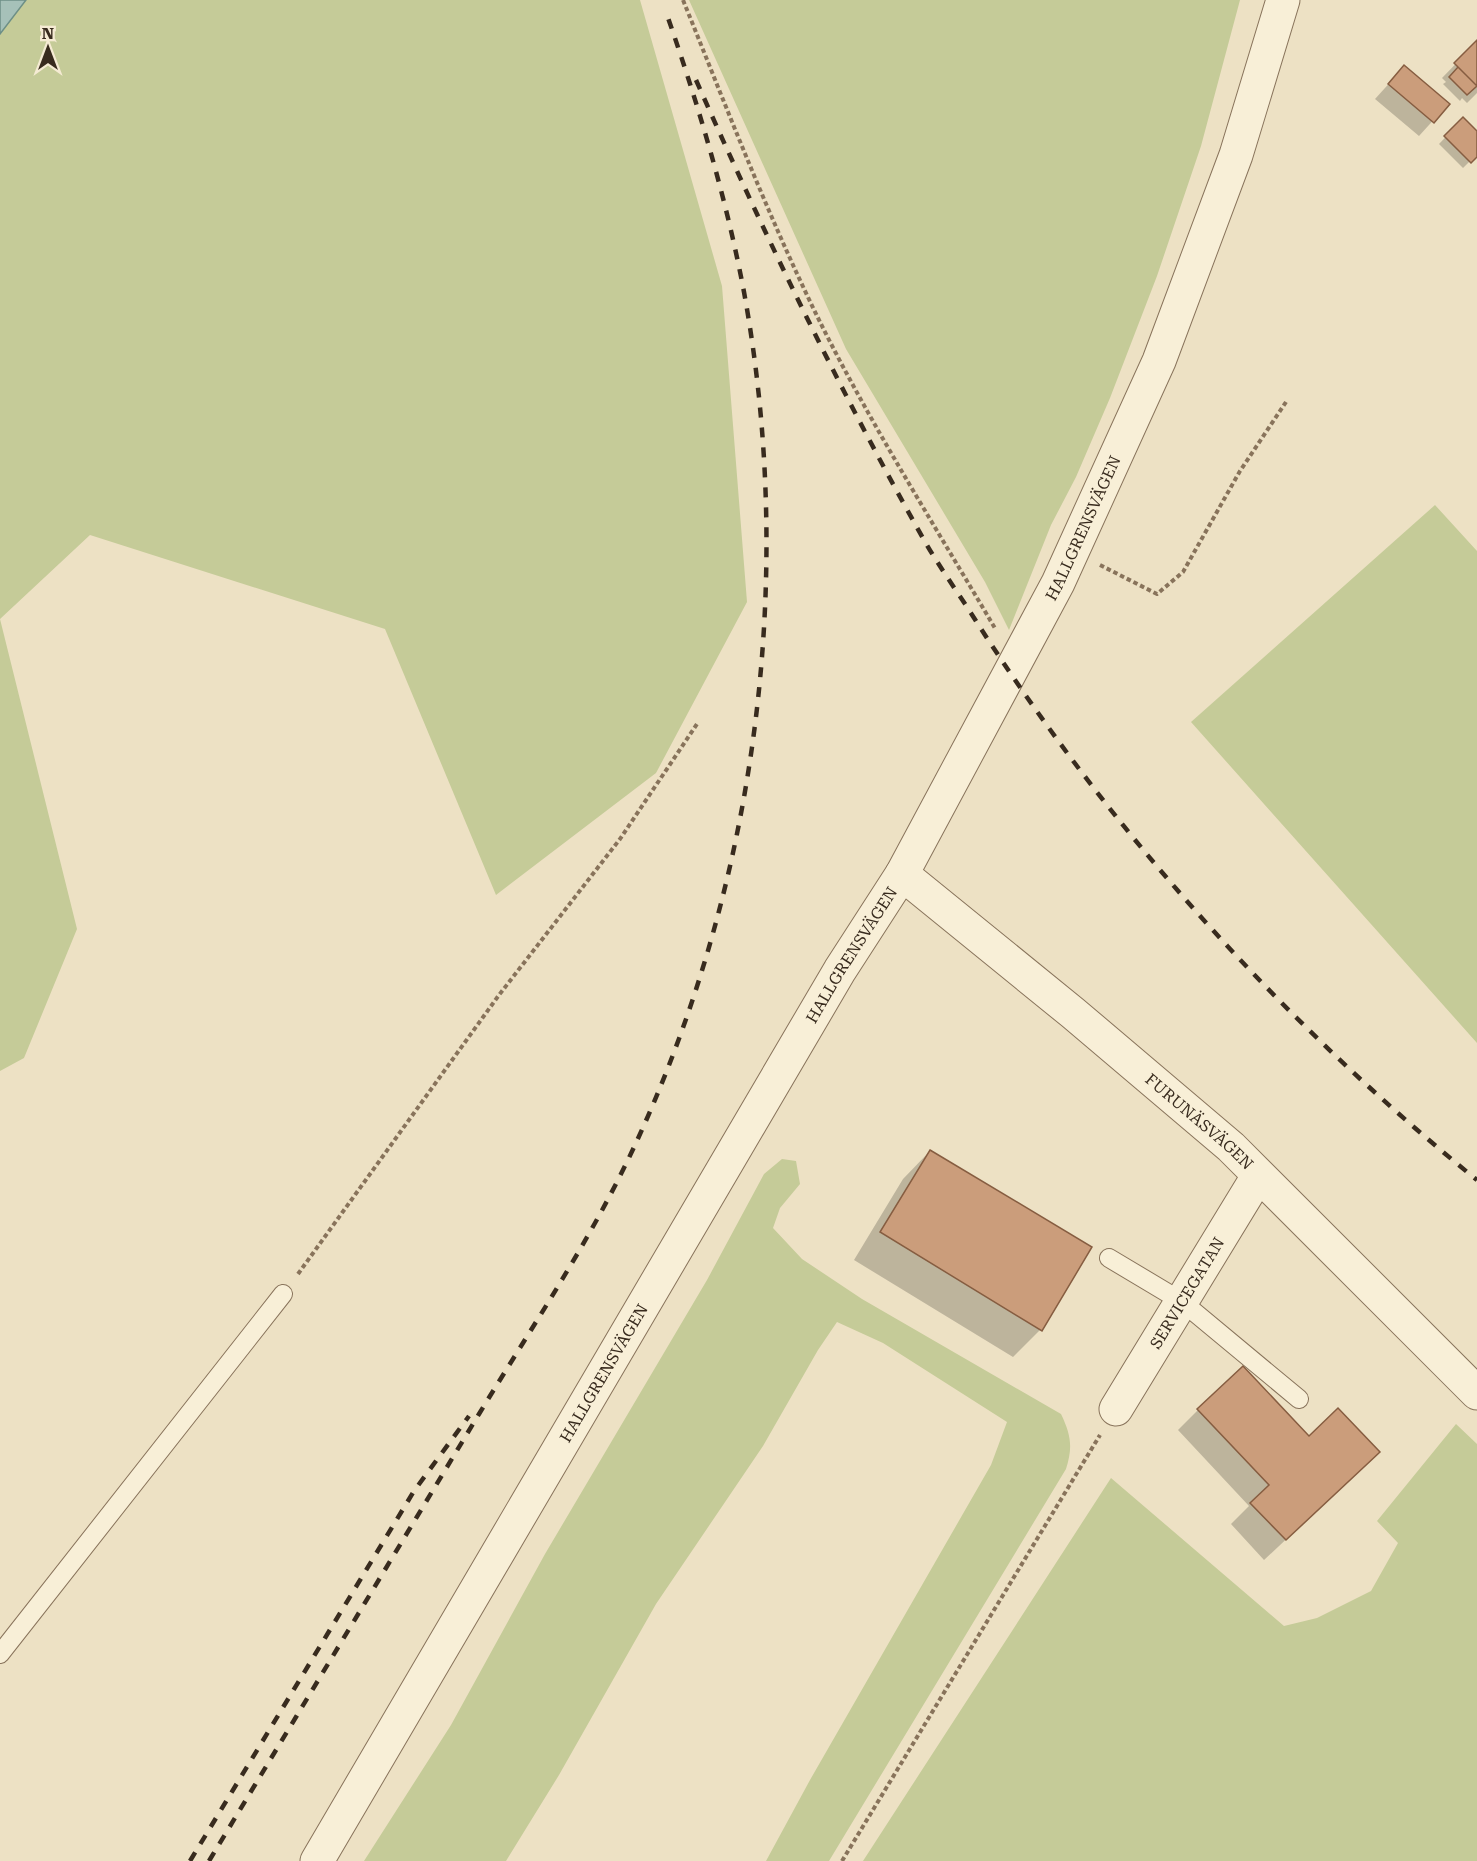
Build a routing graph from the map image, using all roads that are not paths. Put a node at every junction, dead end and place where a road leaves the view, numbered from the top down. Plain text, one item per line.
1 (1283, 0) edge
2 (902, 874) junction
3 (1258, 1176) junction
4 (1109, 1258) dead end
5 (283, 1294) road end
6 (1181, 1302) junction
7 (1477, 1393) edge
8 (1299, 1399) dead end
9 (1116, 1409) road end
10 (0, 1654) edge
11 (317, 1861) edge

1 - 2 street, HALLGRENSVÄGEN
2 - 3 street, FURUNÄSVÄGEN
2 - 11 street, HALLGRENSVÄGEN
3 - 6 street, SERVICEGATAN
3 - 7 street, FURUNÄSVÄGEN
4 - 6 lane
5 - 10 lane
6 - 8 lane
6 - 9 street, SERVICEGATAN

